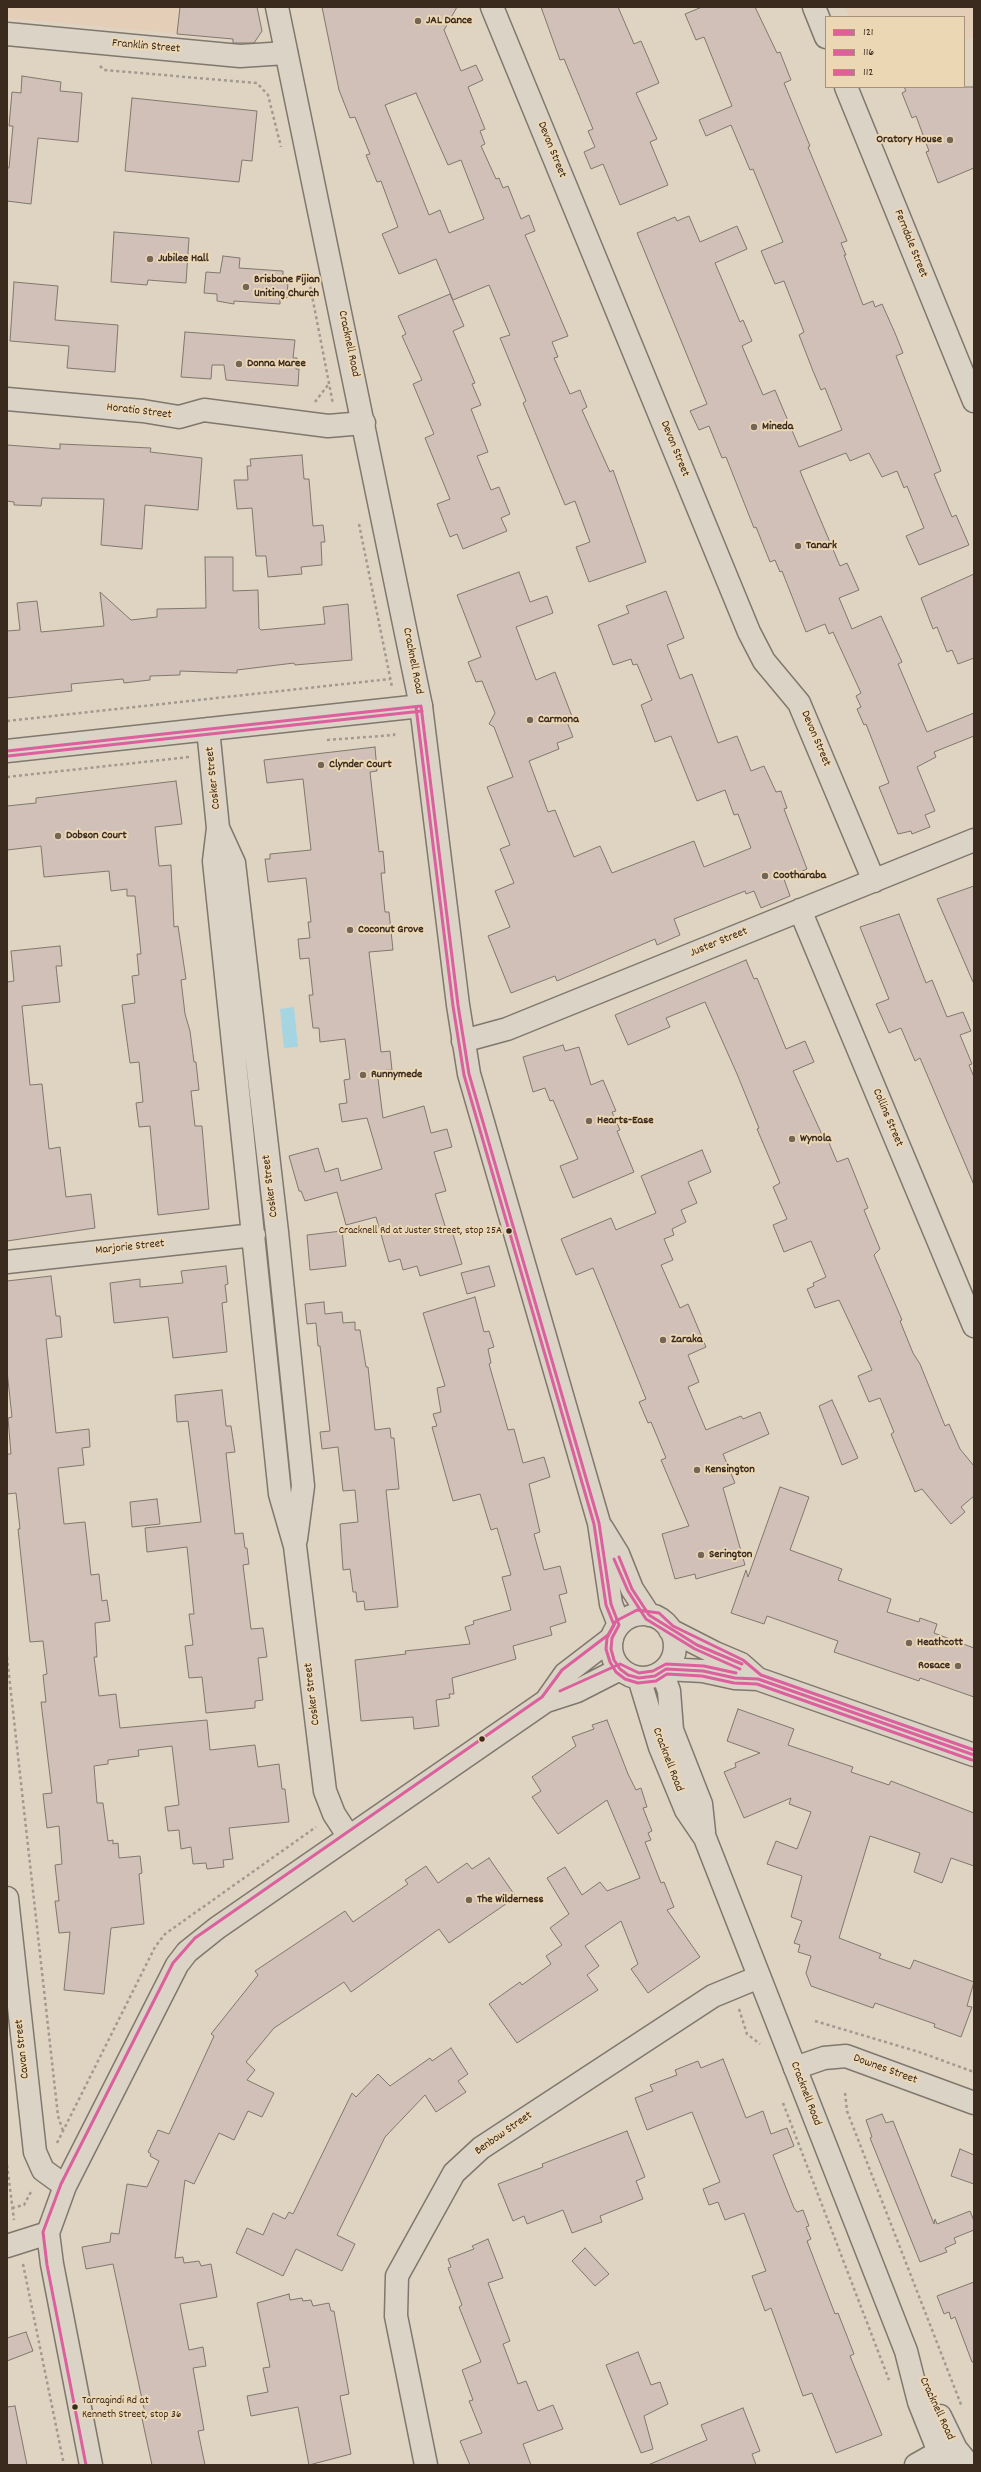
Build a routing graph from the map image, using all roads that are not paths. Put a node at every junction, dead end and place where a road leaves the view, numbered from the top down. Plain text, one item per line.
1 (277, 7) edge
2 (492, 7) edge
3 (814, 7) edge
4 (7, 34) edge
5 (825, 34) edge
6 (286, 53) junction
7 (846, 88) edge
8 (7, 399) edge
9 (974, 401) edge
10 (364, 423) junction
11 (421, 706) junction
12 (208, 729) junction
13 (7, 750) edge
14 (218, 828) junction
15 (974, 840) edge
16 (874, 881) junction
17 (800, 910) junction
18 (463, 1041) junction
19 (254, 1235) junction
20 (7, 1262) edge
21 (974, 1326) edge
22 (599, 1523) junction
23 (295, 1546) junction
24 (649, 1615) junction
25 (670, 1630) junction
26 (615, 1632) junction
27 (620, 1669) junction
28 (664, 1671) junction
29 (639, 1678) junction
30 (758, 1679) junction
31 (546, 1701) junction
32 (974, 1755) edge
33 (349, 1837) junction
34 (705, 1838) junction
35 (7, 1898) edge
36 (759, 1977) junction
37 (795, 2068) junction
38 (974, 2103) edge
39 (65, 2186) junction
40 (48, 2233) junction
41 (11, 2236) edge
42 (906, 2351) junction
43 (944, 2459) edge
44 (91, 2465) edge
45 (426, 2465) edge
46 (916, 2465) edge
47 (969, 2465) edge

1 - 6 street, Cracknell Road
2 - 16 street, Devon Street
3 - 5 street
4 - 6 street, Franklin Street
6 - 10 street, Cracknell Road
7 - 9 street, Ferndale Street
8 - 10 street, Horatio Street
10 - 11 street, Cracknell Road
11 - 12 street
11 - 18 street, Cracknell Road
12 - 13 street
12 - 14 street, Cosker Street
14 - 19 street, Cosker Street
14 - 23 street, Cosker Street
15 - 16 street, Juster Street
16 - 17 street, Juster Street
17 - 18 street, Juster Street
17 - 21 street, Collins Street
18 - 22 street, Cracknell Road
19 - 20 street, Marjorie Street
19 - 23 street, Cosker Street
22 - 24 street, Cracknell Road
22 - 26 street, Cracknell Road
23 - 33 street, Cosker Street
24 - 25 street
24 - 26 street
25 - 28 street
25 - 30 street
26 - 27 street
26 - 31 street
27 - 29 street
27 - 31 street
28 - 29 street
28 - 30 street
28 - 34 street, Cracknell Road
29 - 34 street, Cracknell Road
30 - 32 street
31 - 33 street
33 - 39 street
34 - 36 street, Cracknell Road
35 - 39 street, Cavan Street
36 - 37 street, Cracknell Road
36 - 45 street, Benbow Street
37 - 38 street, Downes Street
37 - 42 street, Cracknell Road
39 - 40 street
40 - 41 street
40 - 44 street
42 - 43 street, Cracknell Road
42 - 47 street, Cracknell Road
43 - 46 street

